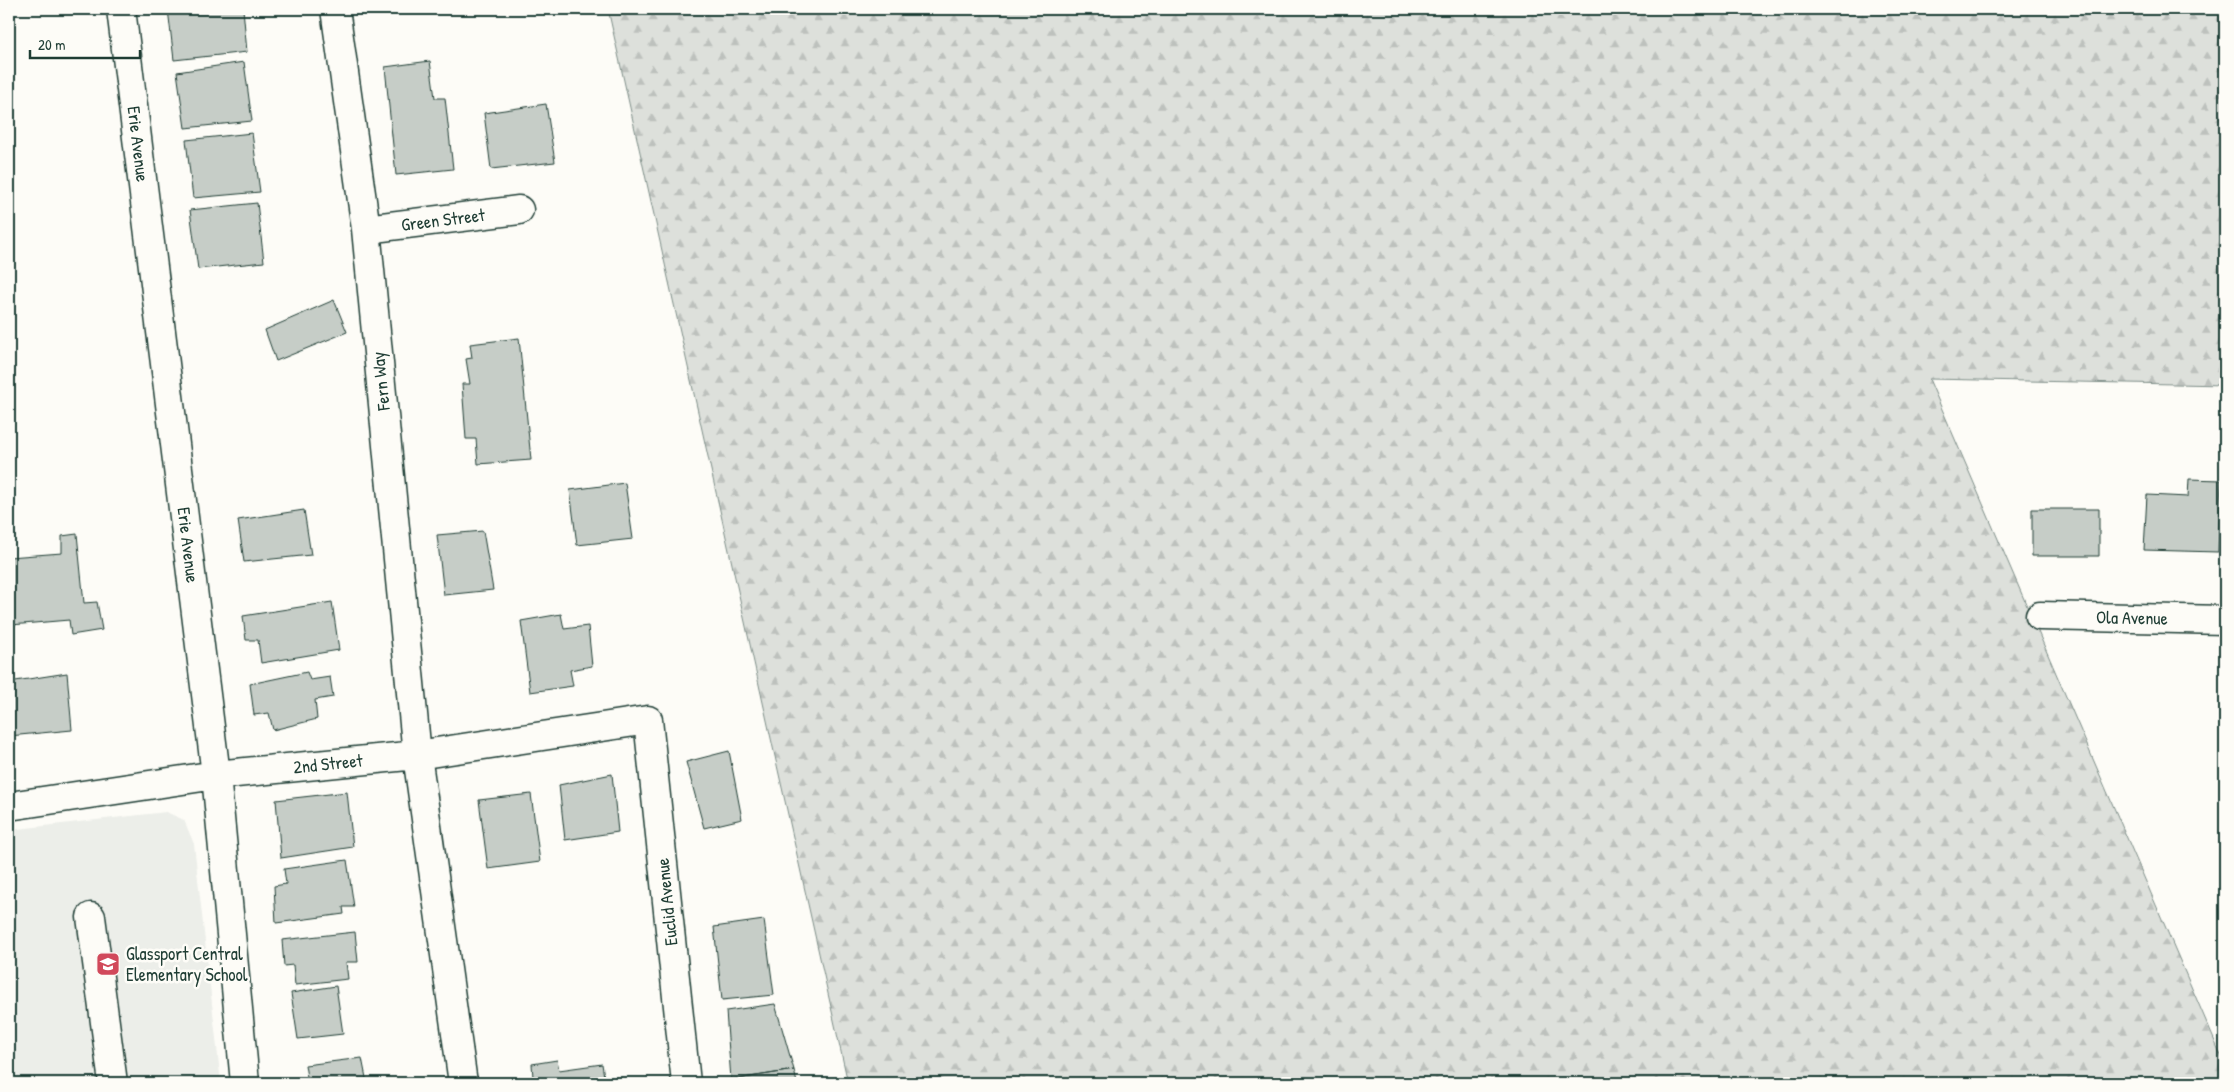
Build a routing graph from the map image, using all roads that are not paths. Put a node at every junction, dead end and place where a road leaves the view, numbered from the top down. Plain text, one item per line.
1 (122, 9) edge
2 (335, 9) edge
3 (519, 210) dead end
4 (366, 229) junction
5 (2040, 616) dead end
6 (2225, 620) edge
7 (648, 720) joint
8 (417, 755) junction
9 (216, 775) junction
10 (9, 806) edge
11 (91, 917) dead end
12 (113, 1083) edge
13 (245, 1083) edge
14 (463, 1083) edge
15 (686, 1083) edge

1 - 9 street, Erie Avenue
2 - 4 street, Fern Way
3 - 4 street, Green Street
4 - 8 street, Fern Way
5 - 6 street, Ola Avenue
7 - 8 street, 2nd Street
7 - 15 street, Euclid Avenue
8 - 9 street, 2nd Street
8 - 14 street, Fern Way
9 - 10 street, 2nd Street
9 - 13 street, Erie Avenue
11 - 12 street

